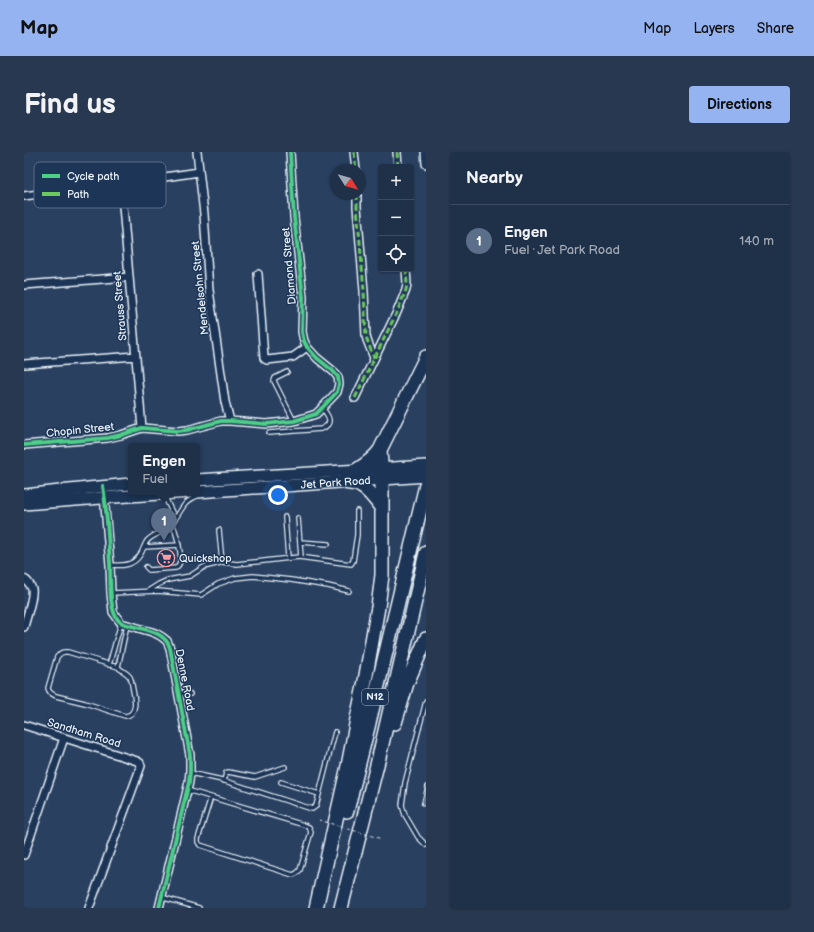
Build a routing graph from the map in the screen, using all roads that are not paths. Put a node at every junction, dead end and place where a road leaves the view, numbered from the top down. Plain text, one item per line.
1 (198, 152) edge
2 (290, 152) edge
3 (354, 152) edge
4 (397, 152) edge
5 (425, 152) edge
6 (355, 164) edge
7 (398, 164) edge
8 (426, 164) edge
9 (199, 172) junction
10 (166, 177) edge
11 (34, 195) edge
12 (24, 196) edge
13 (357, 200) edge
14 (123, 208) edge
15 (406, 272) edge
16 (258, 274) dead end
17 (129, 278) junction
18 (24, 285) edge
19 (307, 347) junction
20 (136, 356) junction
21 (426, 357) edge
22 (374, 358) junction
23 (24, 364) edge
24 (287, 372) dead end
25 (339, 388) joint
26 (355, 398) dead end
27 (322, 408) junction
28 (230, 421) junction
29 (294, 421) junction
30 (142, 428) junction
31 (269, 433) dead end
32 (24, 445) edge
33 (380, 450) junction
34 (426, 466) edge
35 (357, 470) junction
36 (408, 472) junction
37 (382, 474) junction
38 (426, 476) edge
39 (200, 480) edge
40 (343, 482) junction
41 (128, 484) edge
42 (426, 485) edge
43 (103, 486) junction
44 (201, 491) edge
45 (24, 494) edge
46 (140, 495) edge
47 (164, 495) edge
48 (196, 495) edge
49 (105, 498) junction
50 (24, 504) edge
51 (382, 509) junction
52 (357, 511) dead end
53 (285, 518) dead end
54 (298, 518) dead end
55 (174, 521) junction
56 (219, 530) dead end
57 (300, 542) junction
58 (328, 544) dead end
59 (179, 545) junction
60 (144, 547) junction
61 (426, 554) edge
62 (301, 557) junction
63 (288, 558) junction
64 (222, 562) junction
65 (110, 565) junction
66 (146, 567) dead end
67 (24, 579) edge
68 (349, 591) dead end
69 (147, 592) junction
70 (111, 593) junction
71 (124, 624) junction
72 (24, 627) edge
73 (426, 639) edge
74 (110, 665) junction
75 (118, 667) junction
76 (178, 693) junction
77 (190, 694) dead end
78 (426, 701) edge
79 (24, 725) edge
80 (335, 732) dead end
81 (64, 738) junction
82 (285, 767) dead end
83 (190, 773) junction
84 (224, 780) junction
85 (281, 782) dead end
86 (187, 790) junction
87 (319, 794) junction
88 (211, 797) junction
89 (426, 845) edge
90 (24, 855) edge
91 (161, 897) junction
92 (89, 908) edge
93 (159, 908) edge
94 (199, 908) edge
95 (316, 908) edge
96 (323, 908) edge
97 (342, 908) edge

1 - 9 street, Mendelsohn Street
2 - 19 street, Diamond Street
3 - 6 street
4 - 7 street
5 - 8 street
9 - 10 street
9 - 28 street, Mendelsohn Street
11 - 12 street
13 - 22 street
14 - 17 street, Strauss Street
15 - 22 street
16 - 19 street
17 - 18 street
17 - 20 street, Strauss Street
19 - 25 street, Diamond Street
20 - 23 street
20 - 30 street, Strauss Street
21 - 33 highway
22 - 26 street
24 - 29 lane
25 - 27 street, Chopin Street
27 - 29 street, Chopin Street
27 - 31 lane
28 - 29 street, Chopin Street
28 - 30 street, Chopin Street
30 - 32 street, Chopin Street
33 - 35 highway
33 - 37 highway
34 - 36 main road, Jet Park Road
35 - 37 main road, Jet Park Road
35 - 39 main road, Jet Park Road
36 - 37 main road, Jet Park Road
36 - 38 main road, Jet Park Road
37 - 40 main road, Jet Park Road
37 - 51 highway
40 - 44 main road, Jet Park Road
40 - 51 highway
41 - 43 main road
42 - 96 highway, N12
43 - 45 main road
43 - 49 street
46 - 49 main road
47 - 55 lane
48 - 55 lane
49 - 50 main road
49 - 65 street
51 - 95 highway
52 - 62 lane
53 - 63 lane
54 - 57 lane
55 - 59 lane
55 - 60 lane
56 - 64 lane
57 - 58 lane
57 - 62 lane
59 - 60 lane
59 - 66 lane
60 - 65 lane
61 - 97 highway, N12
62 - 63 lane
63 - 64 lane
64 - 69 lane
65 - 70 street
67 - 72 street
68 - 69 lane
69 - 70 lane
70 - 71 street
71 - 74 lane
71 - 75 lane
71 - 76 street, Denne Road
73 - 97 highway
74 - 75 lane
74 - 75 lane
76 - 77 lane
76 - 83 street, Denne Road
78 - 89 lane
79 - 81 street, Sandham Road
80 - 87 lane
81 - 90 street
81 - 92 street, Sandham Road
82 - 84 lane
83 - 84 lane
83 - 86 street, Denne Road
84 - 87 lane
85 - 87 lane
86 - 88 lane
86 - 91 street, Denne Road
88 - 88 lane
91 - 93 street, Denne Road
91 - 94 lane

